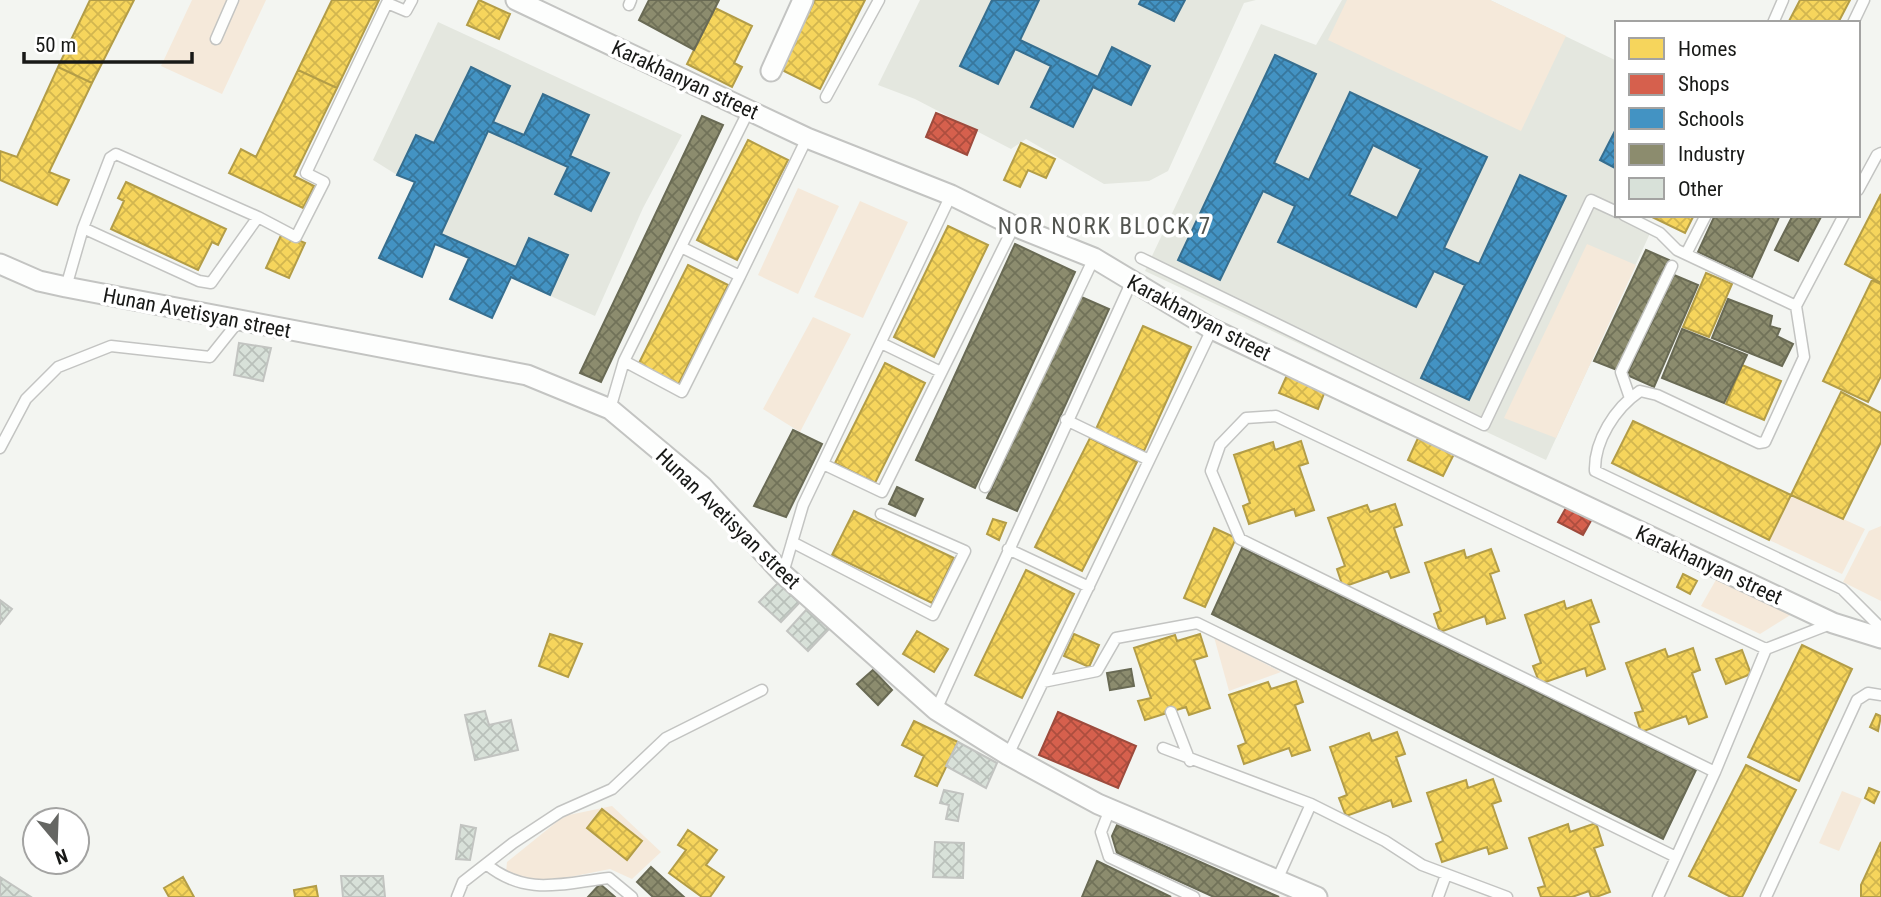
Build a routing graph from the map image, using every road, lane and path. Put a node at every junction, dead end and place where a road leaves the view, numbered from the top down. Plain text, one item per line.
1 (233, 0) edge
2 (412, 0) edge
3 (516, 0) edge
4 (803, 0) edge
5 (879, 0) edge
6 (1783, 0) edge
7 (1864, 0) edge
8 (1774, 21) edge
9 (1854, 21) edge
10 (216, 39) dead end
11 (771, 71) dead end
12 (826, 97) dead end
13 (750, 110) junction
14 (807, 138) junction
15 (1881, 153) edge
16 (1860, 186) edge
17 (951, 195) junction
18 (1615, 211) edge
19 (258, 217) junction
20 (1628, 217) edge
21 (1705, 217) edge
22 (1843, 217) edge
23 (1014, 226) junction
24 (83, 228) junction
25 (681, 247) junction
26 (1686, 254) junction
27 (1094, 258) junction
28 (1141, 258) dead end
29 (0, 264) edge
30 (1672, 266) dead end
31 (740, 276) junction
32 (1131, 283) junction
33 (66, 288) junction
34 (1796, 306) junction
35 (238, 322) junction
36 (1212, 329) junction
37 (881, 343) junction
38 (624, 361) junction
39 (941, 372) junction
40 (1630, 398) junction
41 (610, 408) junction
42 (1066, 420) junction
43 (0, 448) edge
44 (1149, 460) junction
45 (823, 464) junction
46 (985, 487) dead end
47 (881, 514) dead end
48 (792, 541) junction
49 (1008, 549) junction
50 (783, 574) junction
51 (1089, 587) junction
52 (1833, 623) junction
53 (1881, 628) edge
54 (1881, 638) edge
55 (1766, 649) junction
56 (1043, 682) junction
57 (762, 690) dead end
58 (1881, 695) edge
59 (936, 710) junction
60 (1171, 712) dead end
61 (1163, 748) dead end
62 (1008, 755) junction
63 (1190, 761) junction
64 (1715, 772) junction
65 (1311, 804) junction
66 (1110, 809) junction
67 (1676, 857) junction
68 (486, 864) junction
69 (1446, 875) junction
70 (1277, 880) junction
71 (457, 897) edge
72 (632, 897) edge
73 (1194, 897) edge
74 (1317, 897) edge
75 (1438, 897) edge
76 (1507, 897) edge
77 (1658, 897) edge
78 (1766, 897) edge

1 - 10 lane
2 - 19 lane
3 - 13 street, Karakhanyan street
4 - 11 street
5 - 12 lane
6 - 8 lane
7 - 9 lane
13 - 14 street, Karakhanyan street
13 - 25 lane
14 - 17 street, Karakhanyan street
14 - 31 lane
15 - 16 lane
17 - 23 street, Karakhanyan street
17 - 37 lane
18 - 28 lane
19 - 24 lane
19 - 24 lane
20 - 26 lane
21 - 26 lane
22 - 34 lane
23 - 27 street, Karakhanyan street
23 - 39 lane
24 - 33 lane
25 - 31 lane
25 - 38 lane
26 - 34 lane
27 - 32 street, Karakhanyan street
27 - 46 lane
29 - 33 street, Hunan Avetisyan street
30 - 40 lane
31 - 38 lane
32 - 36 street, Karakhanyan street
32 - 42 lane
33 - 35 street, Hunan Avetisyan street
34 - 40 lane
35 - 41 street, Hunan Avetisyan street
35 - 43 lane
36 - 44 lane
36 - 52 street, Karakhanyan street
37 - 39 lane
37 - 45 lane
38 - 41 lane
39 - 45 lane
40 - 53 lane
41 - 50 street, Hunan Avetisyan street
42 - 44 lane
42 - 49 lane
44 - 51 lane
45 - 48 lane
47 - 48 lane
48 - 50 lane
49 - 51 lane
49 - 59 lane
50 - 59 street, Hunan Avetisyan street
51 - 56 lane
52 - 54 street, Karakhanyan street
52 - 55 lane
55 - 64 lane
55 - 64 lane
56 - 62 lane
56 - 67 lane
57 - 68 lane
58 - 78 lane
59 - 62 street, Hunan Avetisyan street
60 - 63 lane
61 - 63 lane
62 - 66 street, Hunan Avetisyan street
63 - 65 lane
64 - 67 lane
65 - 69 lane
65 - 70 lane
66 - 70 street, Hunan Avetisyan street
66 - 73 lane
67 - 77 lane
68 - 71 lane
68 - 72 lane
69 - 75 lane
69 - 76 lane
70 - 74 street, Hunan Avetisyan street

